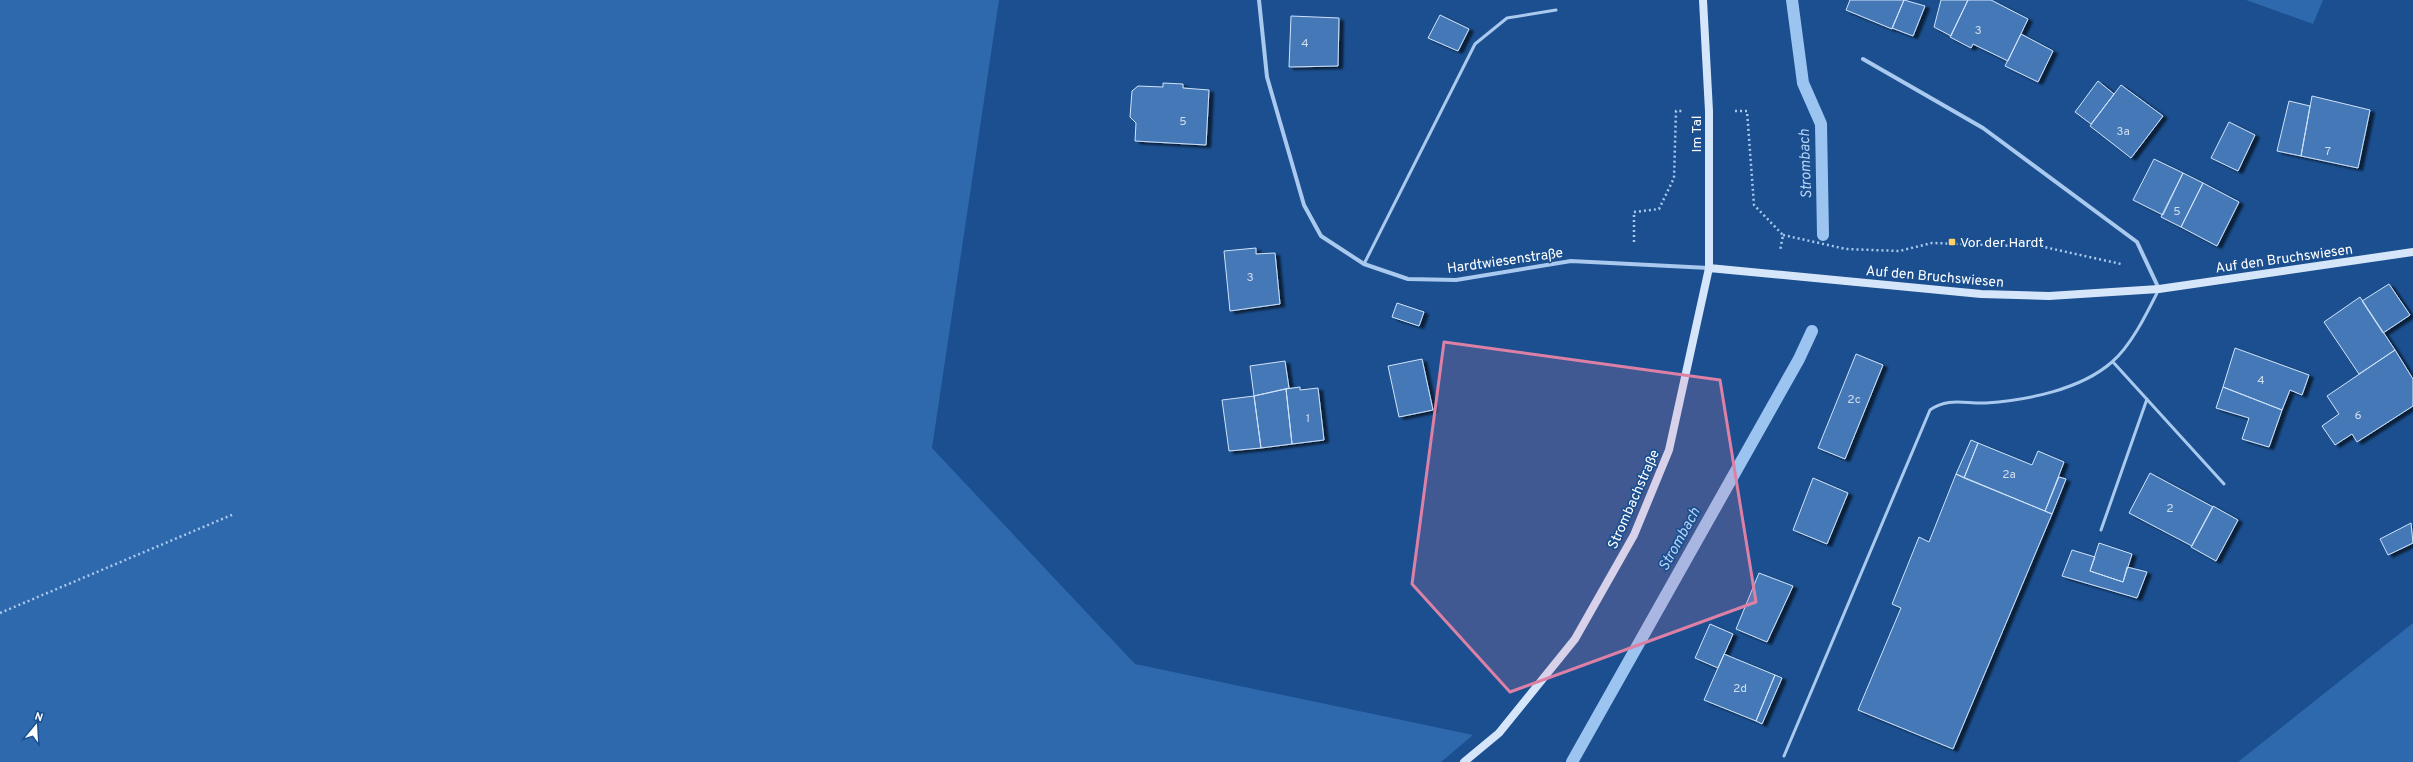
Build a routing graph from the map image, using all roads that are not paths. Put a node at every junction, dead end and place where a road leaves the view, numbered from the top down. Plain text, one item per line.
1 (1259, 0) edge
2 (1703, 0) edge
3 (1556, 10) dead end
4 (1862, 59) dead end
5 (2413, 252) edge
6 (1364, 264) junction
7 (1709, 268) junction
8 (2159, 289) junction
9 (2113, 362) junction
10 (2147, 399) junction
11 (2224, 484) dead end
12 (2100, 530) dead end
13 (1784, 756) dead end
14 (1464, 762) edge

1 - 6 street, Hardtwiesenstraße
2 - 7 main road, Im Tal
3 - 6 lane
4 - 8 street
5 - 8 main road, Auf den Bruchswiesen
6 - 7 street, Hardtwiesenstraße
7 - 8 main road, Auf den Bruchswiesen
7 - 14 main road, Strombachstraße
8 - 9 lane
9 - 10 lane
9 - 13 lane
10 - 11 lane
10 - 12 lane

